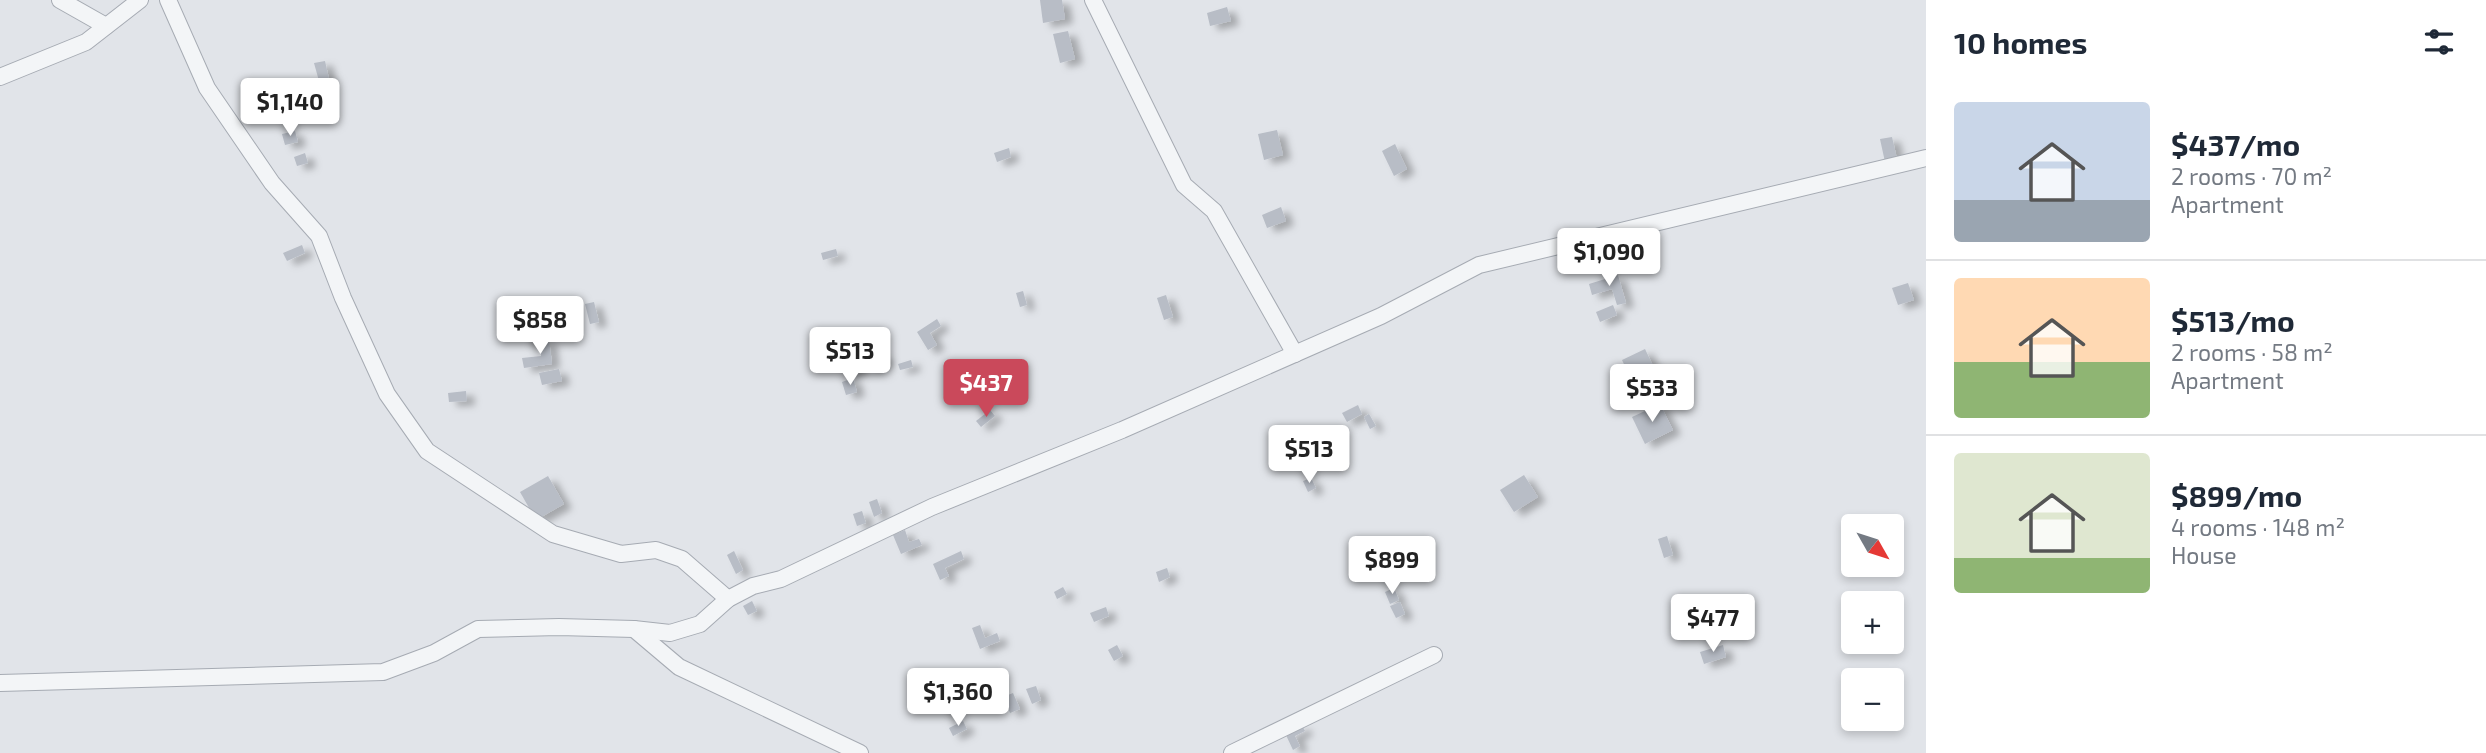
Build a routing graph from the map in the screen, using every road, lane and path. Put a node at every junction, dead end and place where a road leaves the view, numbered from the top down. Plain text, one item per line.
1 (60, 0) edge
2 (140, 0) edge
3 (168, 0) edge
4 (1093, 0) edge
5 (106, 26) junction
6 (0, 78) edge
7 (1926, 158) edge
8 (1295, 354) junction
9 (728, 599) junction
10 (634, 629) junction
11 (1434, 655) dead end
12 (0, 683) edge
13 (860, 753) edge
14 (1233, 753) edge

1 - 5 street
2 - 5 street
3 - 9 street
4 - 8 street
5 - 6 street
7 - 8 street
8 - 9 street
9 - 10 street
10 - 12 street
10 - 13 street
11 - 14 street

